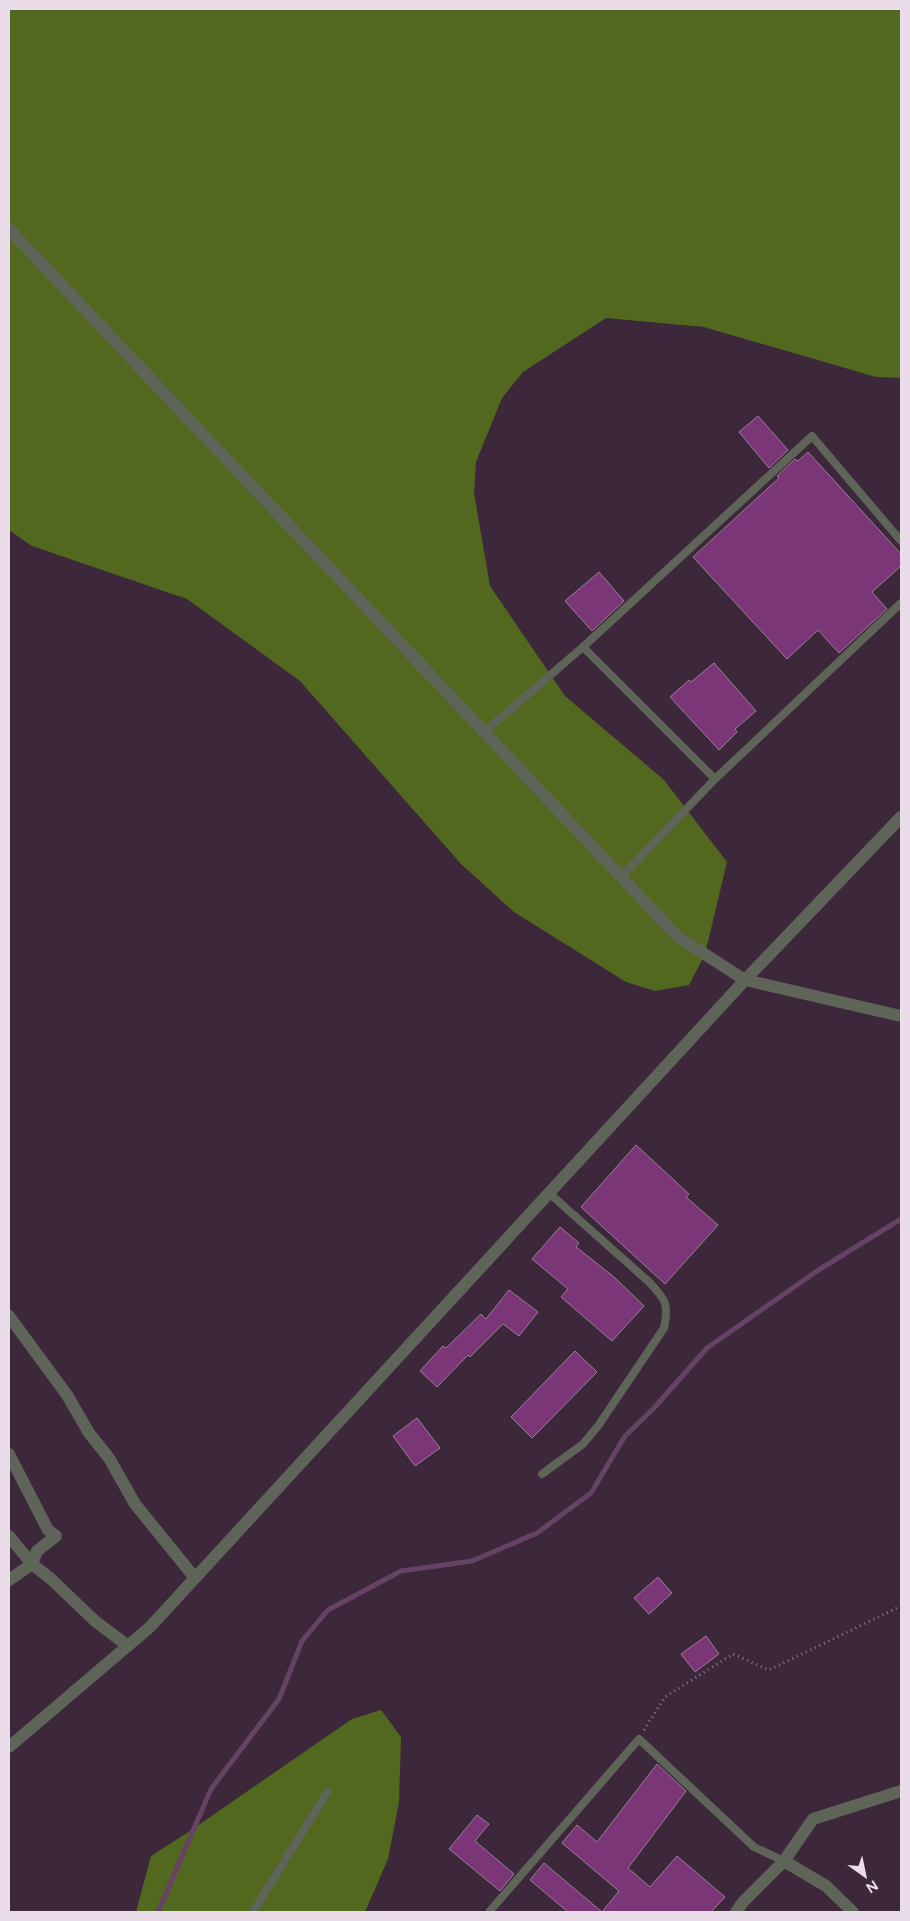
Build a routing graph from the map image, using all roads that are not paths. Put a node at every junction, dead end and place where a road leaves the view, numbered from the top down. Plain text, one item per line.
1 (9, 229) edge
2 (901, 541) edge
3 (900, 605) edge
4 (583, 646) junction
5 (484, 732) junction
6 (715, 779) junction
7 (901, 817) edge
8 (621, 877) junction
9 (746, 980) junction
10 (901, 1016) edge
11 (550, 1193) junction
12 (9, 1316) edge
13 (9, 1454) edge
14 (542, 1474) dead end
15 (9, 1536) edge
16 (32, 1564) junction
17 (196, 1578) junction
18 (9, 1580) edge
19 (128, 1646) junction
20 (9, 1747) edge
21 (328, 1791) dead end
22 (901, 1791) edge
23 (784, 1861) junction
24 (253, 1912) edge
25 (490, 1912) edge
26 (736, 1912) edge
27 (853, 1912) edge

1 - 5 street
2 - 4 lane
3 - 6 lane
4 - 5 lane
4 - 6 lane
5 - 8 street
6 - 8 lane
7 - 9 street
8 - 9 street
9 - 10 street
9 - 11 street
11 - 14 lane
11 - 17 street
12 - 17 street
13 - 16 street
15 - 16 street
16 - 18 street
16 - 19 street
17 - 19 street
19 - 20 street
21 - 24 lane
22 - 23 street
23 - 25 lane
23 - 26 street
23 - 27 street

